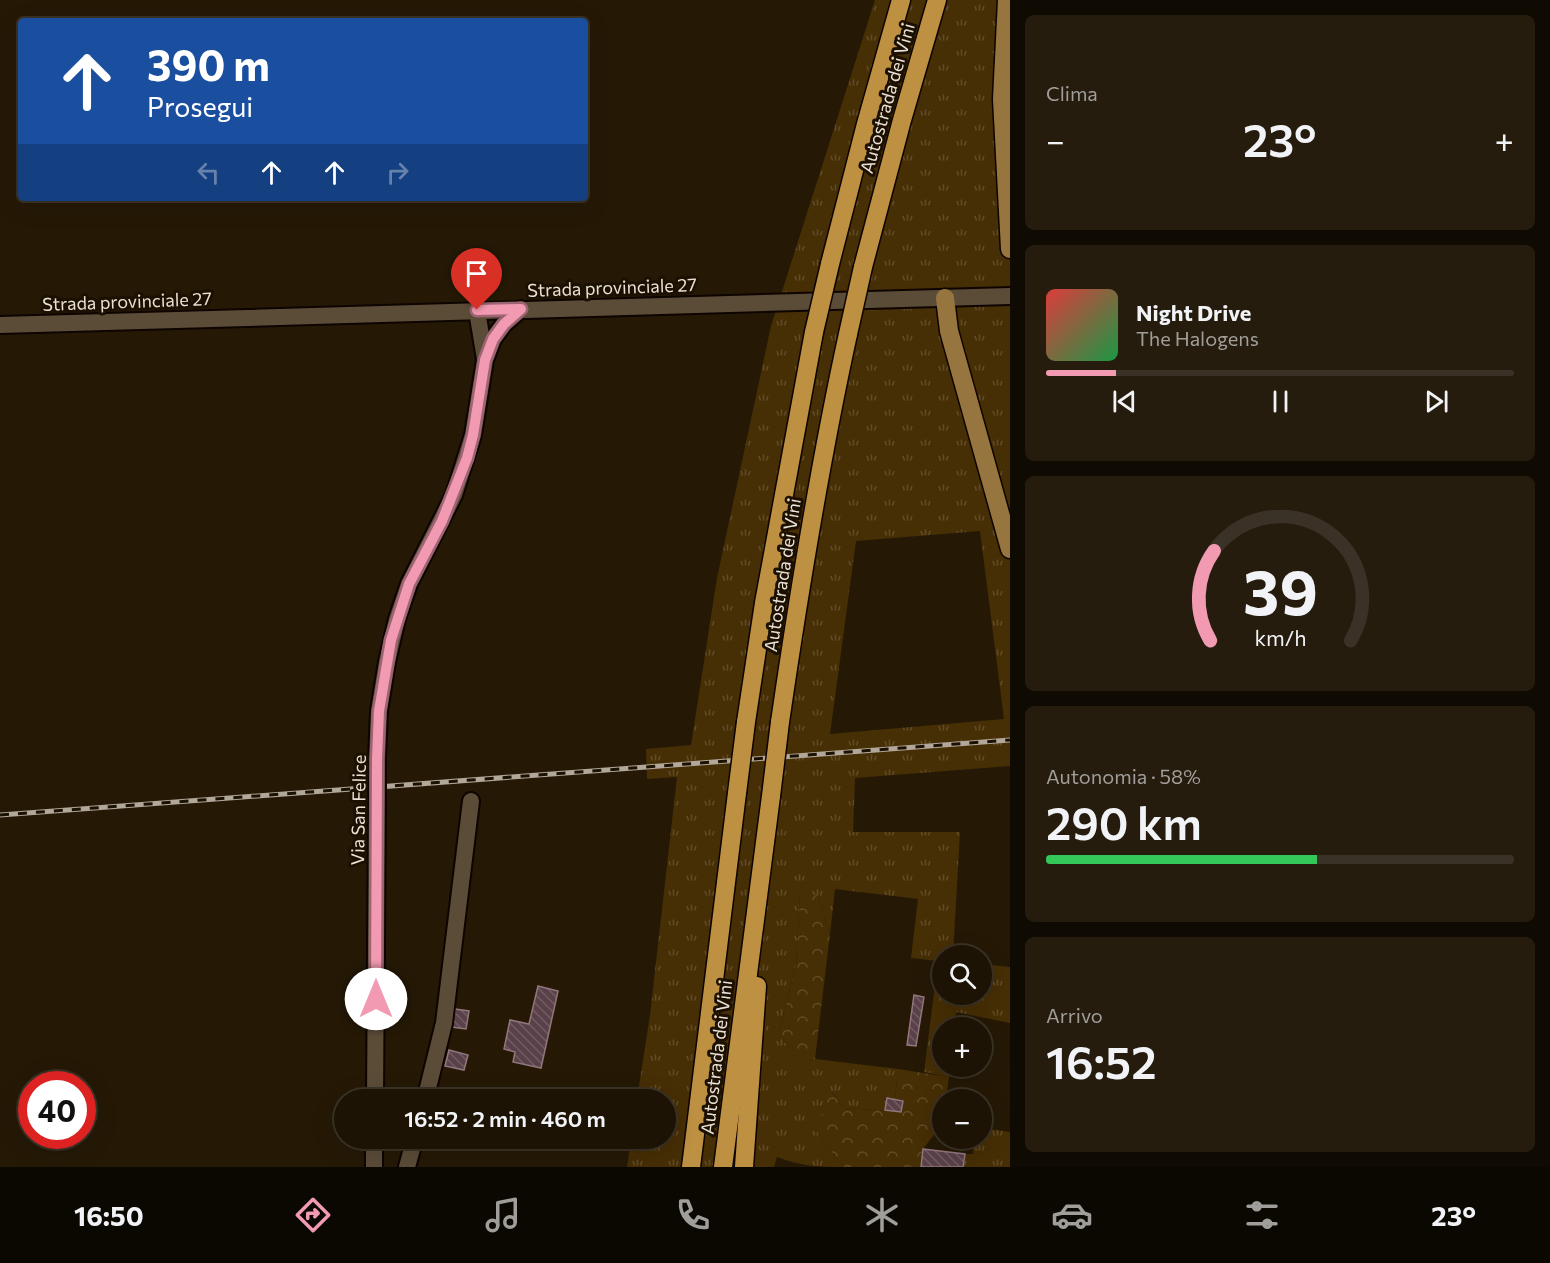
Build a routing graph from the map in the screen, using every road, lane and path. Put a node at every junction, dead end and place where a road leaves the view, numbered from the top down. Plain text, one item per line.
1 (901, 0) edge
2 (937, 0) edge
3 (1008, 0) edge
4 (1010, 249) edge
5 (1010, 296) edge
6 (945, 298) junction
7 (521, 309) junction
8 (477, 310) junction
9 (0, 325) edge
10 (485, 360) junction
11 (1010, 549) edge
12 (471, 801) dead end
13 (754, 923) junction
14 (375, 1089) edge
15 (428, 1089) edge
16 (699, 1102) junction
17 (374, 1149) edge
18 (412, 1149) edge
19 (374, 1167) edge
20 (407, 1167) edge
21 (681, 1167) edge
22 (691, 1167) edge
23 (723, 1167) edge
24 (744, 1167) edge

1 - 16 highway, Autostrada dei Vini, bridge
2 - 13 highway, Autostrada dei Vini, bridge
3 - 4 main road
5 - 6 street, Strada provinciale 27
6 - 7 street, Strada provinciale 27
6 - 11 main road
7 - 8 street, Strada provinciale 27
7 - 10 street
8 - 9 street, Strada provinciale 27
8 - 10 street
10 - 14 street, Via San Felice, bridge
12 - 15 street
13 - 23 highway, Autostrada dei Vini
13 - 24 highway
16 - 21 highway
16 - 22 highway, Autostrada dei Vini
17 - 19 street
18 - 20 street

